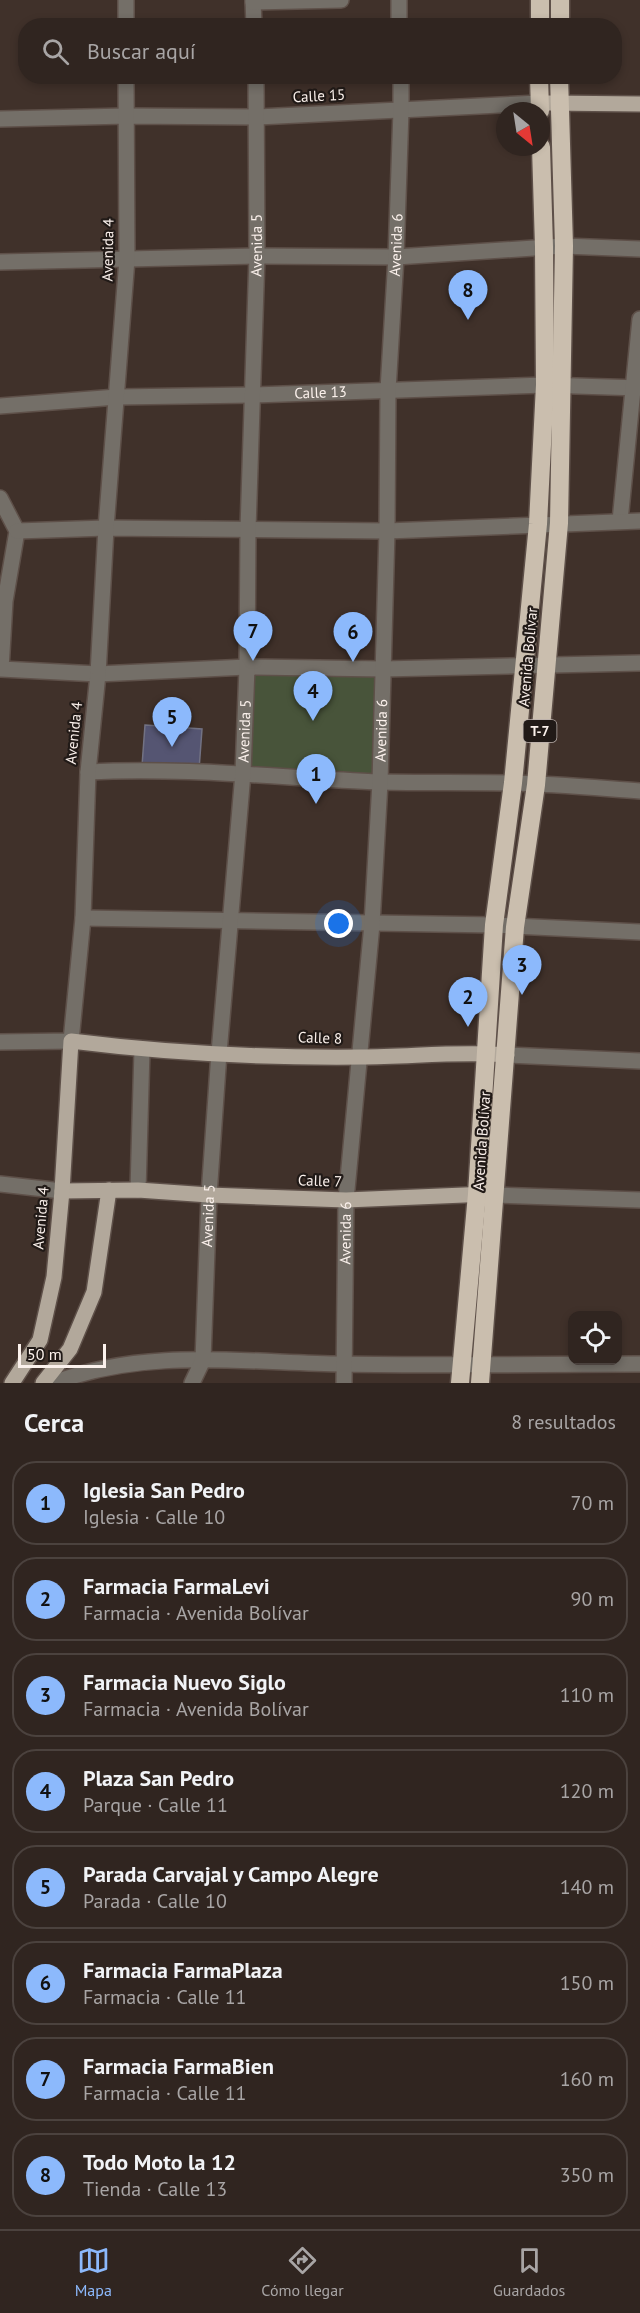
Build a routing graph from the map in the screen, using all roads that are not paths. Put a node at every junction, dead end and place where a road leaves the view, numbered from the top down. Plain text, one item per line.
1 (126, 0) edge
2 (341, 0) edge
3 (399, 0) edge
4 (540, 0) edge
5 (560, 0) edge
6 (254, 1) edge
7 (126, 18) edge
8 (254, 18) edge
9 (399, 18) edge
10 (540, 18) edge
11 (560, 18) edge
12 (126, 84) edge
13 (256, 84) edge
14 (401, 84) edge
15 (539, 84) edge
16 (559, 84) edge
17 (539, 102) edge
18 (559, 102) junction
19 (550, 104) edge
20 (640, 104) edge
21 (496, 108) edge
22 (402, 110) junction
23 (126, 116) junction
24 (258, 117) junction
25 (0, 119) edge
26 (541, 156) edge
27 (564, 246) junction
28 (544, 247) junction
29 (640, 249) edge
30 (257, 256) junction
31 (396, 257) junction
32 (127, 259) junction
33 (0, 262) edge
34 (640, 319) edge
35 (553, 386) junction
36 (637, 388) edge
37 (388, 390) junction
38 (252, 395) junction
39 (117, 397) junction
40 (0, 406) edge
41 (0, 498) edge
42 (620, 521) junction
43 (640, 521) edge
44 (559, 523) junction
45 (538, 524) junction
46 (106, 528) junction
47 (248, 529) junction
48 (17, 531) junction
49 (387, 531) junction
50 (640, 663) edge
51 (546, 665) junction
52 (524, 666) junction
53 (247, 667) junction
54 (1, 669) edge
55 (382, 669) junction
56 (98, 674) junction
57 (88, 772) junction
58 (243, 773) junction
59 (380, 782) junction
60 (513, 783) junction
61 (536, 784) junction
62 (640, 791) edge
63 (83, 918) junction
64 (230, 921) junction
65 (372, 924) junction
66 (495, 925) junction
67 (515, 927) junction
68 (640, 932) edge
69 (71, 1041) junction
70 (0, 1042) edge
71 (142, 1050) junction
72 (219, 1053) junction
73 (486, 1053) junction
74 (507, 1055) junction
75 (361, 1057) junction
76 (640, 1061) edge
77 (0, 1184) edge
78 (109, 1190) junction
79 (138, 1190) junction
80 (62, 1191) junction
81 (477, 1194) junction
82 (209, 1195) junction
83 (496, 1195) junction
84 (346, 1200) junction
85 (640, 1200) edge
86 (203, 1360) junction
87 (345, 1364) junction
88 (461, 1364) junction
89 (481, 1364) junction
90 (640, 1364) edge
91 (12, 1383) edge
92 (43, 1383) edge
93 (54, 1383) edge
94 (192, 1383) edge
95 (344, 1383) edge
96 (460, 1383) edge
97 (480, 1383) edge

1 - 7 street
2 - 6 street
3 - 9 street
4 - 10 highway
5 - 11 highway
6 - 8 street
12 - 23 street, Avenida 4
13 - 24 street, Avenida 5
14 - 22 street, Avenida 6
15 - 17 highway
16 - 18 highway, Avenida Bolívar / T-7
18 - 19 main road, Calle 15
18 - 20 main road, Calle 15
18 - 27 highway, Avenida Bolívar / T-7
21 - 22 street, Calle 15
22 - 24 street, Calle 15
22 - 31 street, Avenida 6
23 - 24 street, Calle 15
23 - 25 street, Calle 15
23 - 32 street, Avenida 4
24 - 30 street, Avenida 5
26 - 28 highway, Avenida Bolívar / T-7
27 - 28 street
27 - 29 street
27 - 35 highway, Avenida Bolívar / T-7
28 - 31 street
28 - 35 highway, Avenida Bolívar / T-7
30 - 31 street
30 - 32 street
30 - 38 street, Avenida 5
31 - 37 street, Avenida 6
32 - 33 street
32 - 39 street, Avenida 4
34 - 36 street
35 - 36 street, Calle 13
35 - 37 street, Calle 13
35 - 44 highway, Avenida Bolívar / T-7
35 - 45 highway, Avenida Bolívar / T-7
36 - 42 street
37 - 38 street, Calle 13
37 - 49 street, Avenida 6
38 - 39 street, Calle 13
38 - 47 street, Avenida 5
39 - 40 street, Calle 13
39 - 46 street, Avenida 4
41 - 48 street
42 - 43 street
42 - 44 street
44 - 45 street
44 - 51 highway, Avenida Bolívar / T-7
45 - 49 street
45 - 52 highway, Avenida Bolívar / T-7
46 - 47 street
46 - 48 street
46 - 56 street, Avenida 4
47 - 49 street
47 - 53 street, Avenida 5
48 - 54 street
49 - 55 street, Avenida 6
50 - 51 street
51 - 52 street
51 - 61 highway, Avenida Bolívar / T-7
52 - 55 street
52 - 60 highway, Avenida Bolívar / T-7
53 - 55 street
53 - 56 street
53 - 58 street, Avenida 5
54 - 56 street
55 - 59 street, Avenida 6
56 - 57 street, Avenida 4
57 - 58 street
57 - 63 street, Avenida 4
58 - 59 street
58 - 64 street, Avenida 5
59 - 60 street
59 - 65 street, Avenida 6
60 - 61 street
60 - 66 highway, Avenida Bolívar / T-7
61 - 62 street
61 - 67 highway, Avenida Bolívar / T-7
63 - 64 street
63 - 69 street, Avenida 4
64 - 65 street
64 - 72 street, Avenida 5
65 - 66 street
65 - 75 street, Avenida 6
66 - 67 street
66 - 73 highway, Avenida Bolívar / T-7
67 - 68 street
67 - 74 highway, Avenida Bolívar / T-7
69 - 70 street, Calle 8
69 - 71 main road, Calle 8
69 - 80 main road, Avenida 4
71 - 72 main road, Calle 8
71 - 79 street
72 - 75 main road, Calle 8
72 - 82 street, Avenida 5
73 - 74 main road, Calle 8
73 - 75 main road, Calle 8
73 - 81 highway, Avenida Bolívar / T-7
74 - 76 street, Calle 8
74 - 83 highway, Avenida Bolívar / T-7
75 - 84 street, Avenida 6
77 - 80 street, Calle 7
78 - 79 main road, Calle 7
78 - 80 main road, Calle 7
78 - 92 main road
79 - 82 main road, Calle 7
80 - 91 main road, Avenida 4
81 - 83 main road, Calle 7
81 - 84 main road, Calle 7
81 - 88 highway, Avenida Bolívar / T-7
82 - 84 main road, Calle 7
82 - 86 street, Avenida 5
83 - 85 street, Calle 7
83 - 89 highway, Avenida Bolívar / T-7
84 - 87 street, Avenida 6
86 - 87 street
86 - 93 street
86 - 94 street, Avenida 5
87 - 88 street
87 - 95 street, Avenida 6
88 - 89 street
88 - 96 highway, Avenida Bolívar / T-7
89 - 90 street
89 - 97 highway, Avenida Bolívar / T-7

